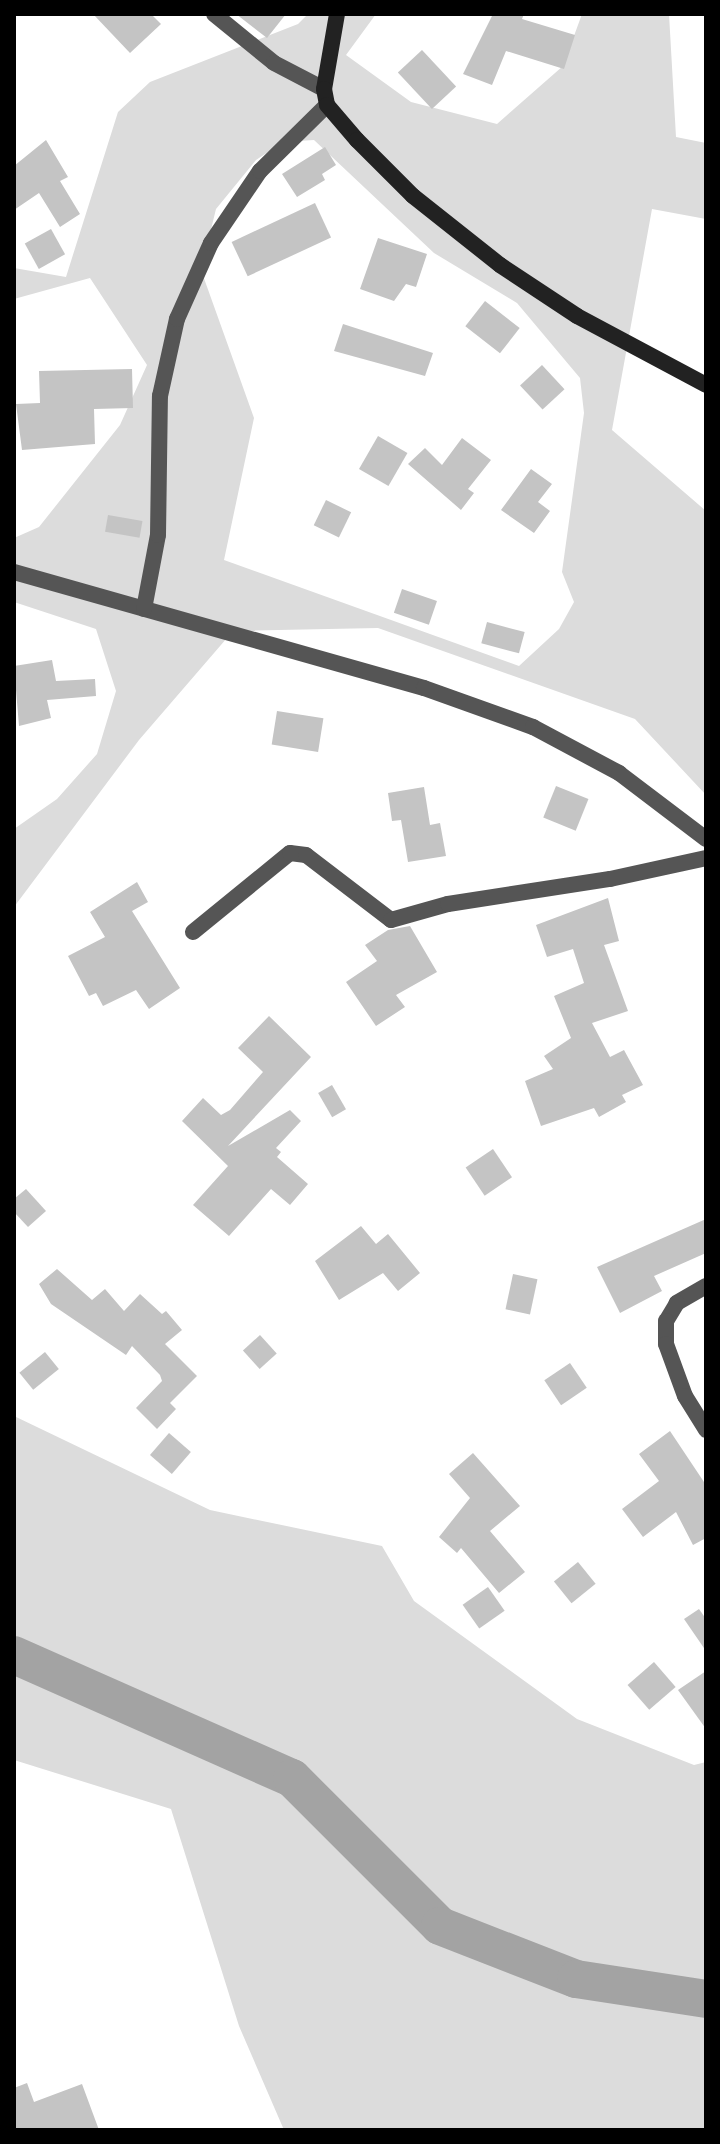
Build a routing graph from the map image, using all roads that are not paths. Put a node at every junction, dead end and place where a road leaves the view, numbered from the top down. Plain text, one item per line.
1 (214, 14) edge
2 (337, 14) edge
3 (326, 97) junction
4 (706, 385) edge
5 (14, 572) edge
6 (144, 609) junction
7 (706, 839) edge
8 (706, 858) edge
9 (193, 932) dead end
10 (706, 1286) edge
11 (706, 1430) edge

1 - 3 street
2 - 3 main road
3 - 4 main road
3 - 6 street
5 - 6 street
6 - 7 street
8 - 9 street
10 - 11 street

